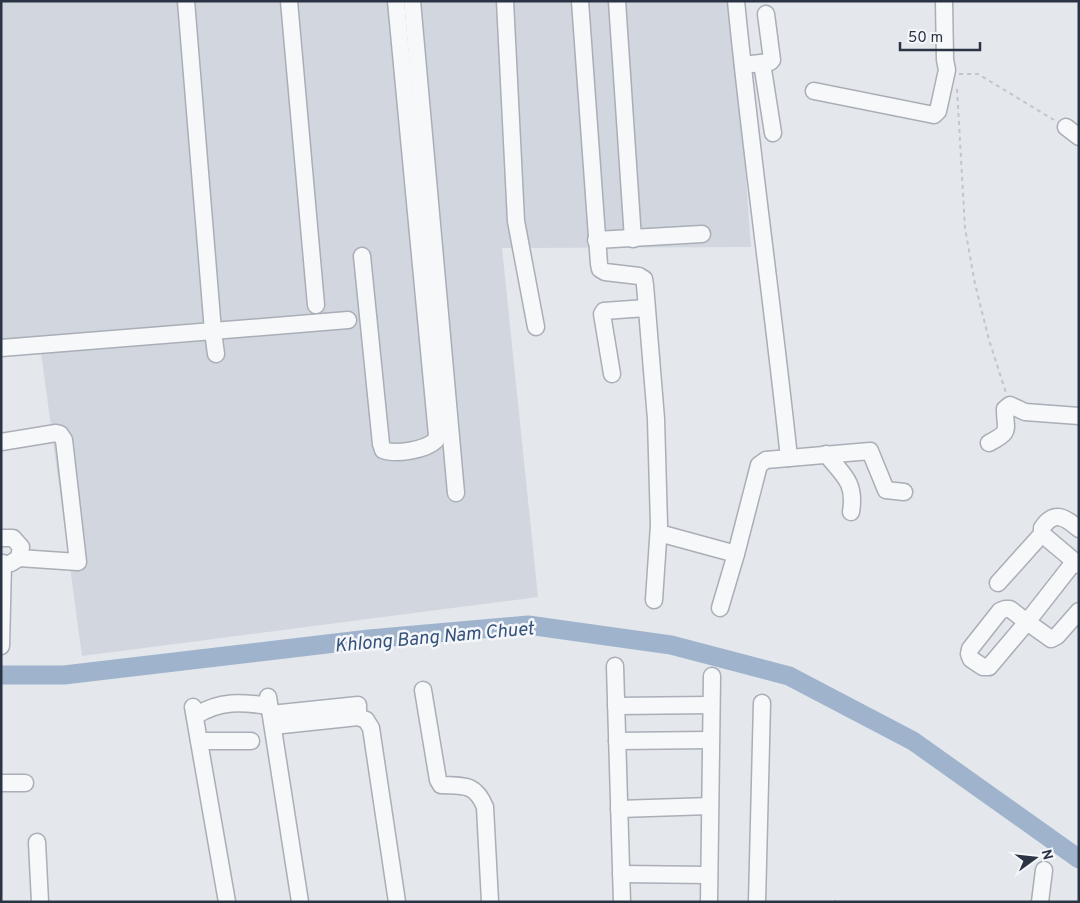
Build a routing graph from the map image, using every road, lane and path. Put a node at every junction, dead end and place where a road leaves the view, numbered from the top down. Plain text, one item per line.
1 (186, 1) edge
2 (289, 1) edge
3 (396, 1) edge
4 (412, 1) edge
5 (506, 1) edge
6 (580, 1) edge
7 (617, 1) edge
8 (730, 1) edge
9 (736, 1) edge
10 (944, 1) edge
11 (766, 14) dead end
12 (733, 26) dead end
13 (762, 63) junction
14 (742, 65) junction
15 (952, 72) junction
16 (814, 91) dead end
17 (1072, 132) edge
18 (773, 134) dead end
19 (702, 234) dead end
20 (633, 239) junction
21 (596, 240) junction
22 (362, 256) dead end
23 (316, 305) dead end
24 (646, 308) junction
25 (348, 320) dead end
26 (536, 328) dead end
27 (213, 331) junction
28 (1, 348) edge
29 (216, 354) dead end
30 (612, 374) dead end
31 (1010, 405) junction
32 (1079, 416) edge
33 (1, 442) edge
34 (989, 443) dead end
35 (826, 454) junction
36 (789, 458) junction
37 (904, 492) dead end
38 (456, 493) dead end
39 (851, 512) dead end
40 (1079, 529) edge
41 (659, 533) junction
42 (1042, 534) junction
43 (1, 538) edge
44 (736, 554) junction
45 (8, 561) edge
46 (1076, 564) edge
47 (998, 583) dead end
48 (654, 600) dead end
49 (720, 608) dead end
50 (1078, 613) edge
51 (1, 646) edge
52 (615, 666) dead end
53 (712, 676) dead end
54 (423, 690) dead end
55 (762, 703) dead end
56 (711, 705) junction
57 (616, 706) junction
58 (270, 711) junction
59 (710, 740) junction
60 (199, 741) junction
61 (251, 741) dead end
62 (617, 741) junction
63 (1, 783) edge
64 (26, 783) dead end
65 (710, 806) junction
66 (619, 809) junction
67 (37, 842) dead end
68 (1044, 870) dead end
69 (621, 874) junction
70 (709, 875) junction
71 (40, 902) edge
72 (227, 902) edge
73 (300, 902) edge
74 (397, 902) edge
75 (490, 902) edge
76 (622, 902) edge
77 (709, 902) edge
78 (757, 902) edge
79 (1040, 902) edge

1 - 27 street
2 - 23 street
3 - 22 street
4 - 38 street
5 - 26 street
6 - 21 street
7 - 20 street
8 - 12 street
9 - 14 street
10 - 15 street
11 - 13 street
13 - 14 street
13 - 18 street
14 - 36 street
15 - 16 street
15 - 17 path
15 - 31 path
19 - 20 street
20 - 21 street
21 - 24 street
24 - 30 street
24 - 41 street
25 - 27 street
27 - 28 street
27 - 29 street
31 - 32 street
31 - 34 street
33 - 45 street
35 - 36 street
35 - 37 street
35 - 39 street
36 - 44 street
40 - 42 street
41 - 44 street
41 - 48 street
42 - 46 street
42 - 47 street
43 - 45 street
44 - 49 street
45 - 51 street
46 - 50 street
52 - 57 street
53 - 56 street
54 - 75 street
55 - 78 street
56 - 57 street
56 - 59 street
57 - 62 street
58 - 60 street
58 - 73 street
58 - 74 street
59 - 62 street
59 - 65 street
60 - 61 street
60 - 72 street
62 - 66 street
63 - 64 street
65 - 66 street
65 - 70 street
66 - 69 street
67 - 71 street
68 - 79 street
69 - 70 street
69 - 76 street
70 - 77 street

